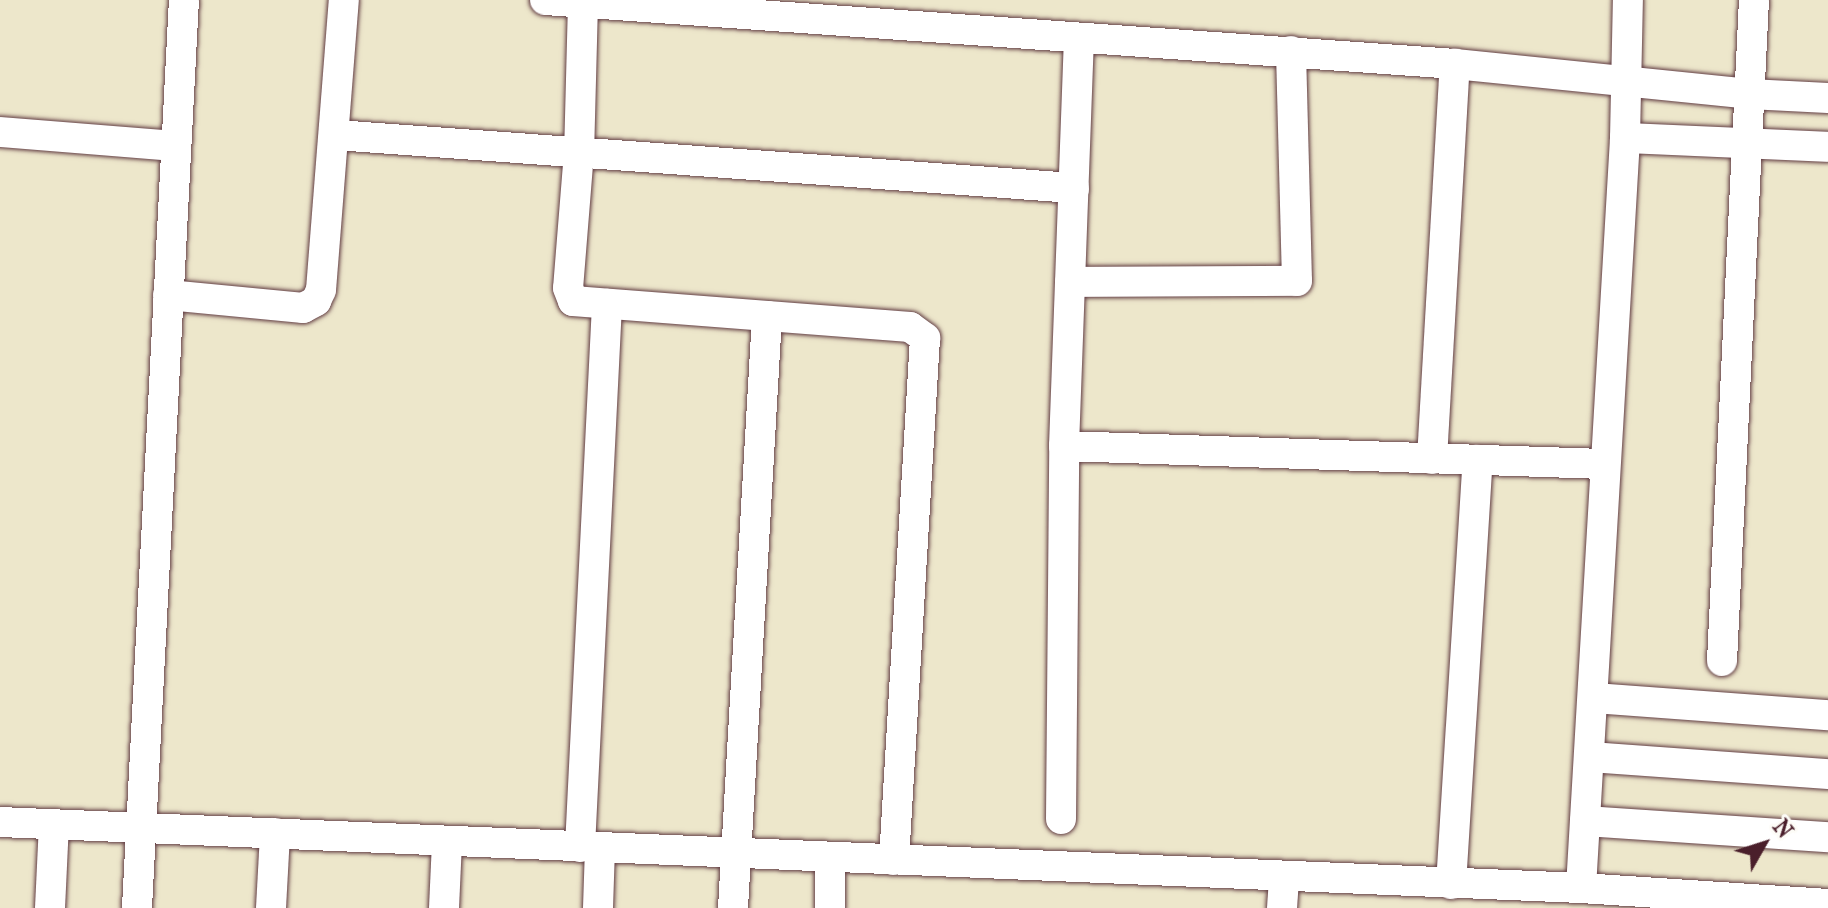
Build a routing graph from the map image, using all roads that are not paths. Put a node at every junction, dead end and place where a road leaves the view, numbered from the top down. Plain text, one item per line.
1 (184, 0) edge
2 (344, 0) edge
3 (545, 0) edge
4 (1628, 0) edge
5 (1754, 0) edge
6 (583, 3) junction
7 (1079, 38) junction
8 (1291, 51) junction
9 (1455, 64) junction
10 (1626, 81) junction
11 (1749, 94) junction
12 (1828, 98) edge
13 (0, 132) edge
14 (336, 135) junction
15 (1625, 138) junction
16 (1747, 143) junction
17 (175, 146) junction
18 (1828, 147) edge
19 (579, 152) junction
20 (1074, 188) junction
21 (1070, 282) junction
22 (168, 295) junction
23 (607, 304) junction
24 (767, 316) junction
25 (1064, 446) junction
26 (1432, 459) junction
27 (1478, 460) junction
28 (1604, 464) junction
29 (1722, 661) dead end
30 (1594, 698) junction
31 (1828, 715) edge
32 (1590, 757) junction
33 (1828, 774) edge
34 (1061, 819) dead end
35 (1585, 821) junction
36 (0, 822) edge
37 (54, 824) junction
38 (141, 828) junction
39 (275, 833) junction
40 (1828, 837) edge
41 (447, 841) junction
42 (590, 847) junction
43 (736, 853) junction
44 (830, 857) junction
45 (894, 860) junction
46 (1284, 877) junction
47 (1451, 884) junction
48 (1581, 888) junction
49 (1655, 901) edge
50 (1828, 904) edge
51 (50, 908) edge
52 (137, 908) edge
53 (271, 908) edge
54 (444, 908) edge
55 (598, 908) edge
56 (733, 908) edge
57 (830, 908) edge
58 (1282, 908) edge

1 - 17 street
2 - 14 street
3 - 6 street
4 - 10 street
5 - 11 street
6 - 7 street
6 - 19 street
7 - 8 street
7 - 20 street
8 - 9 street
8 - 21 street
9 - 10 street
9 - 26 street
10 - 11 street
10 - 15 street
11 - 12 street
11 - 16 street
13 - 17 street
14 - 19 street
14 - 22 street
15 - 16 street
15 - 28 street
16 - 18 street
16 - 29 street
17 - 22 street
19 - 20 street
19 - 23 street
20 - 21 street
21 - 25 street
22 - 38 street
23 - 24 street
23 - 42 street
24 - 43 street
24 - 45 street
25 - 26 street
25 - 34 street
26 - 27 street
27 - 28 street
27 - 47 street
28 - 30 street
30 - 31 street
30 - 32 street
32 - 33 street
32 - 35 street
35 - 40 street
35 - 48 street
36 - 37 street
37 - 38 street
37 - 51 street
38 - 39 street
38 - 52 street
39 - 41 street
39 - 53 street
41 - 42 street
41 - 54 street
42 - 43 street
42 - 55 street
43 - 44 street
43 - 56 street
44 - 45 street
44 - 57 street
45 - 46 street
46 - 47 street
46 - 58 street
47 - 48 street
48 - 49 street
49 - 50 street

